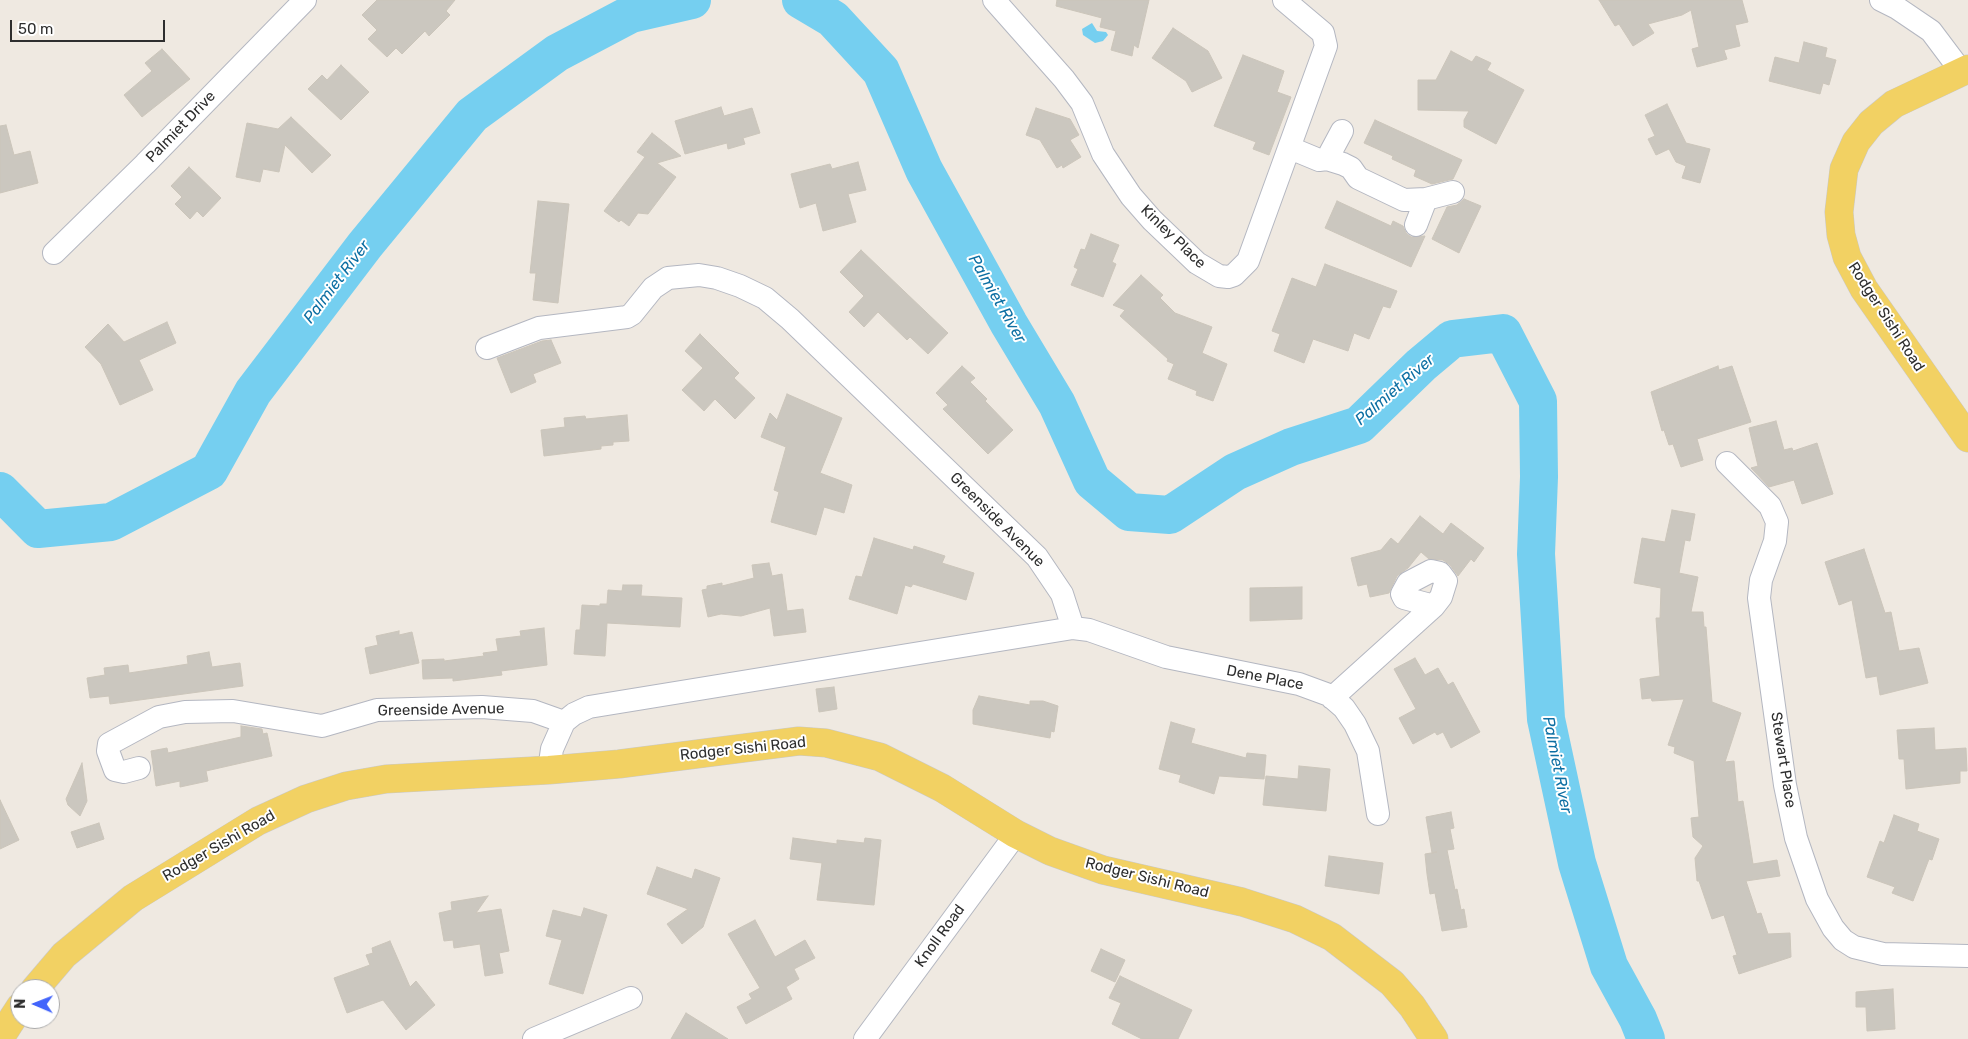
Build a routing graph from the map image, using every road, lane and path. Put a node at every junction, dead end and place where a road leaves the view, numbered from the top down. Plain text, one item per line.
1 (305, 0) edge
2 (994, 0) edge
3 (1284, 0) edge
4 (1881, 0) edge
5 (1964, 70) edge
6 (1342, 131) dead end
7 (1290, 148) junction
8 (1323, 160) junction
9 (1453, 192) dead end
10 (1426, 199) junction
11 (1416, 224) dead end
12 (54, 253) dead end
13 (487, 348) dead end
14 (1968, 438) edge
15 (1727, 463) dead end
16 (1434, 606) dead end
17 (1073, 628) junction
18 (1332, 698) junction
19 (564, 722) junction
20 (139, 768) dead end
21 (550, 770) junction
22 (1378, 814) dead end
23 (1016, 834) junction
24 (1968, 956) edge
25 (43, 979) edge
26 (631, 998) dead end
27 (10, 1022) edge
28 (0, 1038) edge
29 (534, 1039) edge
30 (865, 1039) edge
31 (1434, 1039) edge

1 - 12 street, Palmiet Drive
2 - 7 street, Kinley Place
3 - 7 street, Kinley Place
4 - 5 street
5 - 14 main road, Rodger Sishi Road
6 - 8 street
7 - 8 street
8 - 10 street
9 - 10 street
10 - 11 street
13 - 17 street, Greenside Avenue
15 - 24 street, Stewart Place
16 - 18 street
17 - 18 street, Dene Place
17 - 19 street
18 - 22 street, Dene Place
19 - 20 street, Greenside Avenue
19 - 21 street
21 - 23 main road, Rodger Sishi Road
21 - 25 main road, Rodger Sishi Road
23 - 30 street, Knoll Road
23 - 31 main road, Rodger Sishi Road
26 - 29 street
27 - 28 main road

